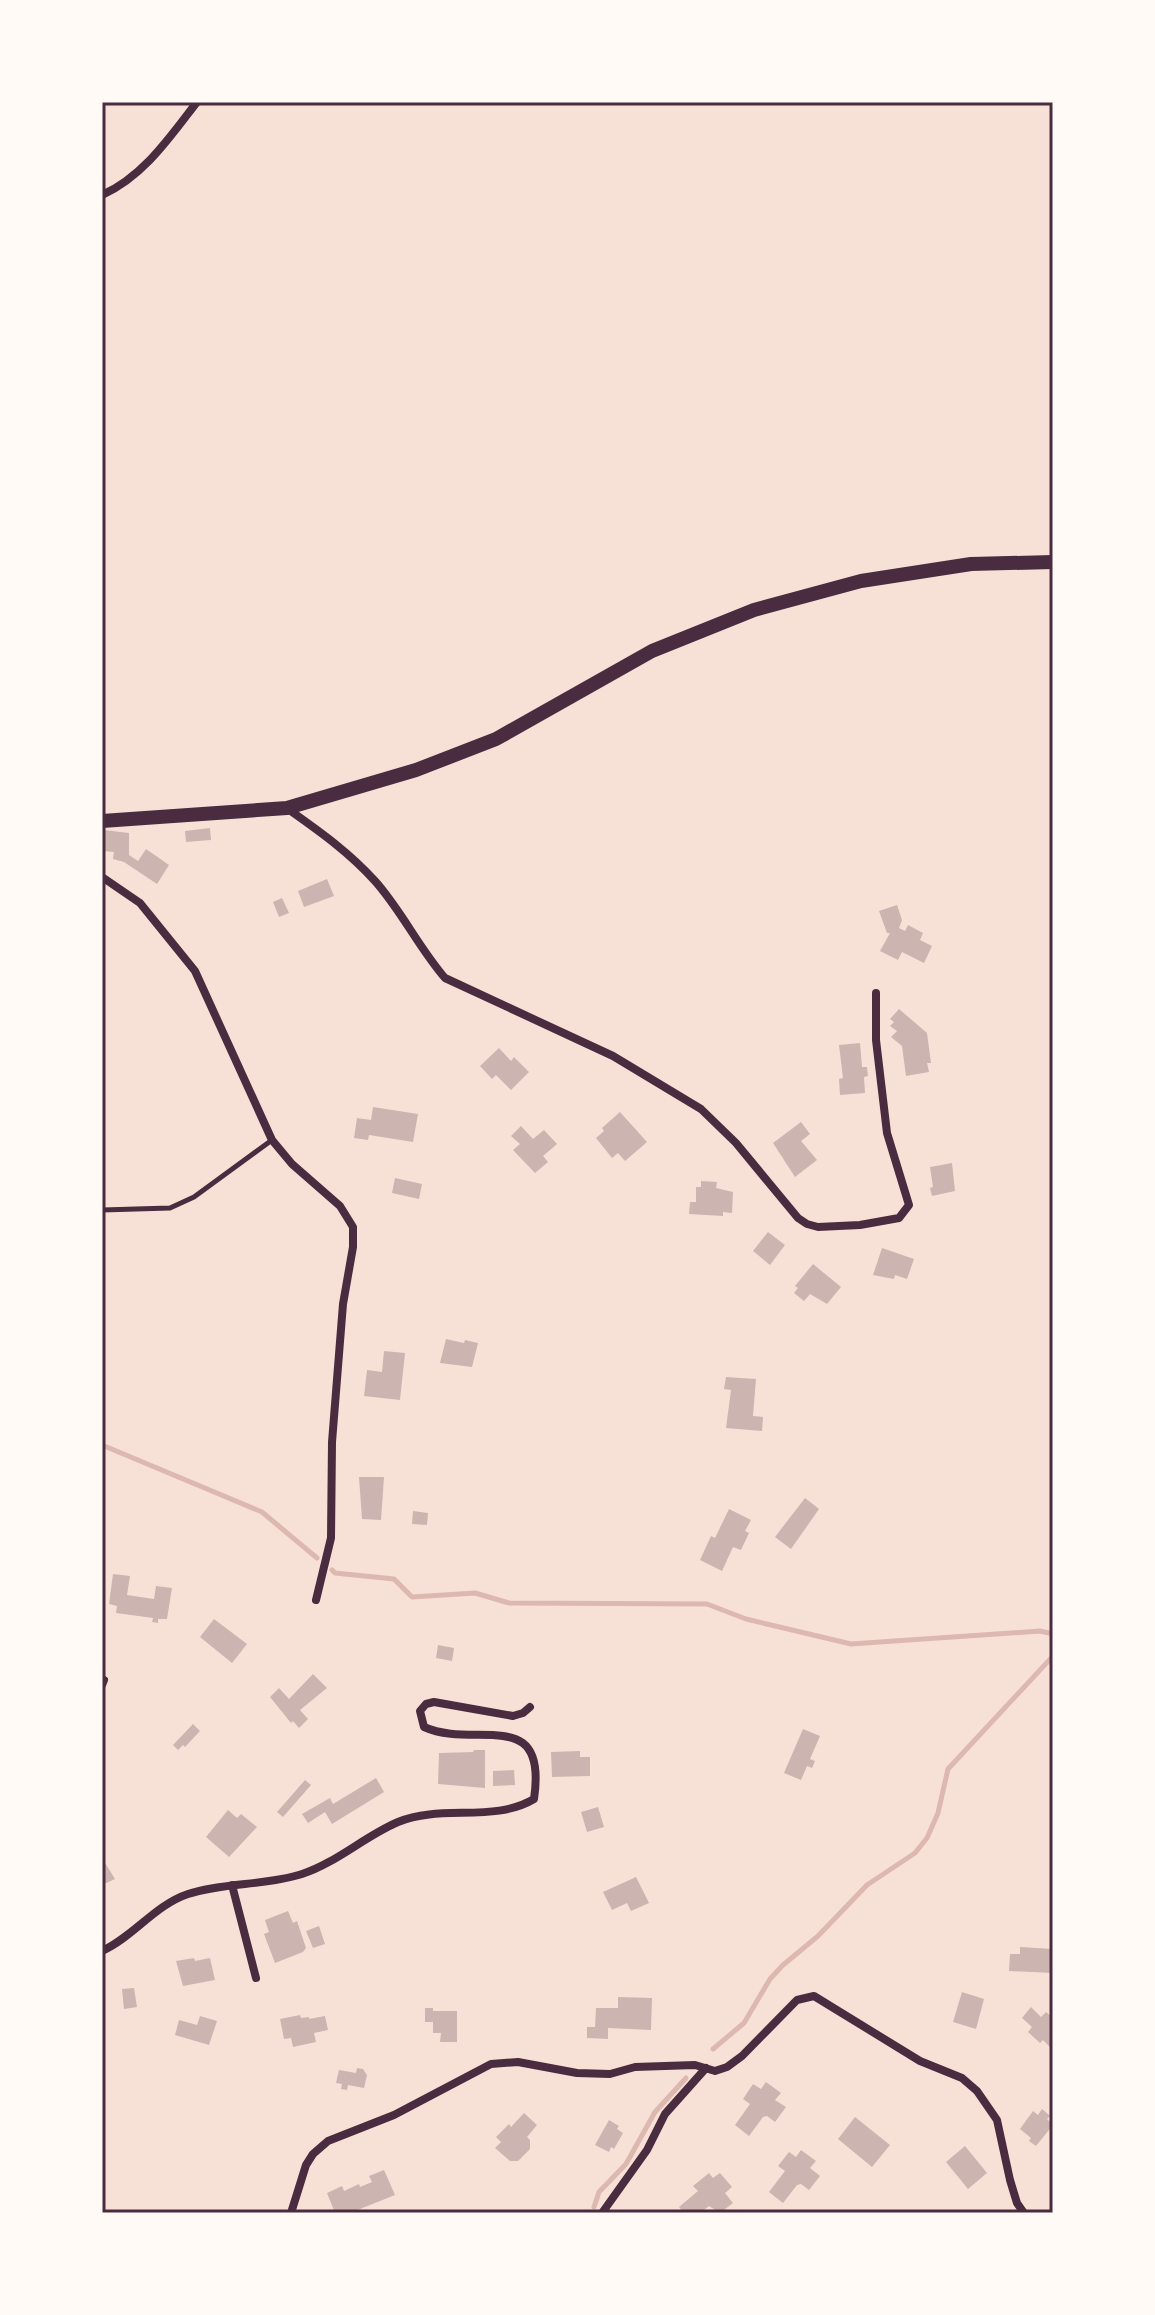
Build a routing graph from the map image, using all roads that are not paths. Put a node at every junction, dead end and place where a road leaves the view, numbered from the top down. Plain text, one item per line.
1 (197, 102) edge
2 (102, 195) edge
3 (1053, 562) edge
4 (287, 808) junction
5 (102, 821) edge
6 (102, 877) edge
7 (876, 993) dead end
8 (272, 1140) junction
9 (102, 1210) edge
10 (316, 1600) dead end
11 (530, 1707) dead end
12 (232, 1885) junction
13 (102, 1951) edge
14 (256, 1978) dead end
15 (706, 2068) junction
16 (291, 2213) edge
17 (602, 2213) edge
18 (1024, 2213) edge

1 - 2 street
3 - 4 street
4 - 5 street
4 - 7 street
6 - 8 street
8 - 9 lane
8 - 10 street
11 - 12 street
12 - 13 street
12 - 14 street
15 - 16 street
15 - 17 street
15 - 18 street

